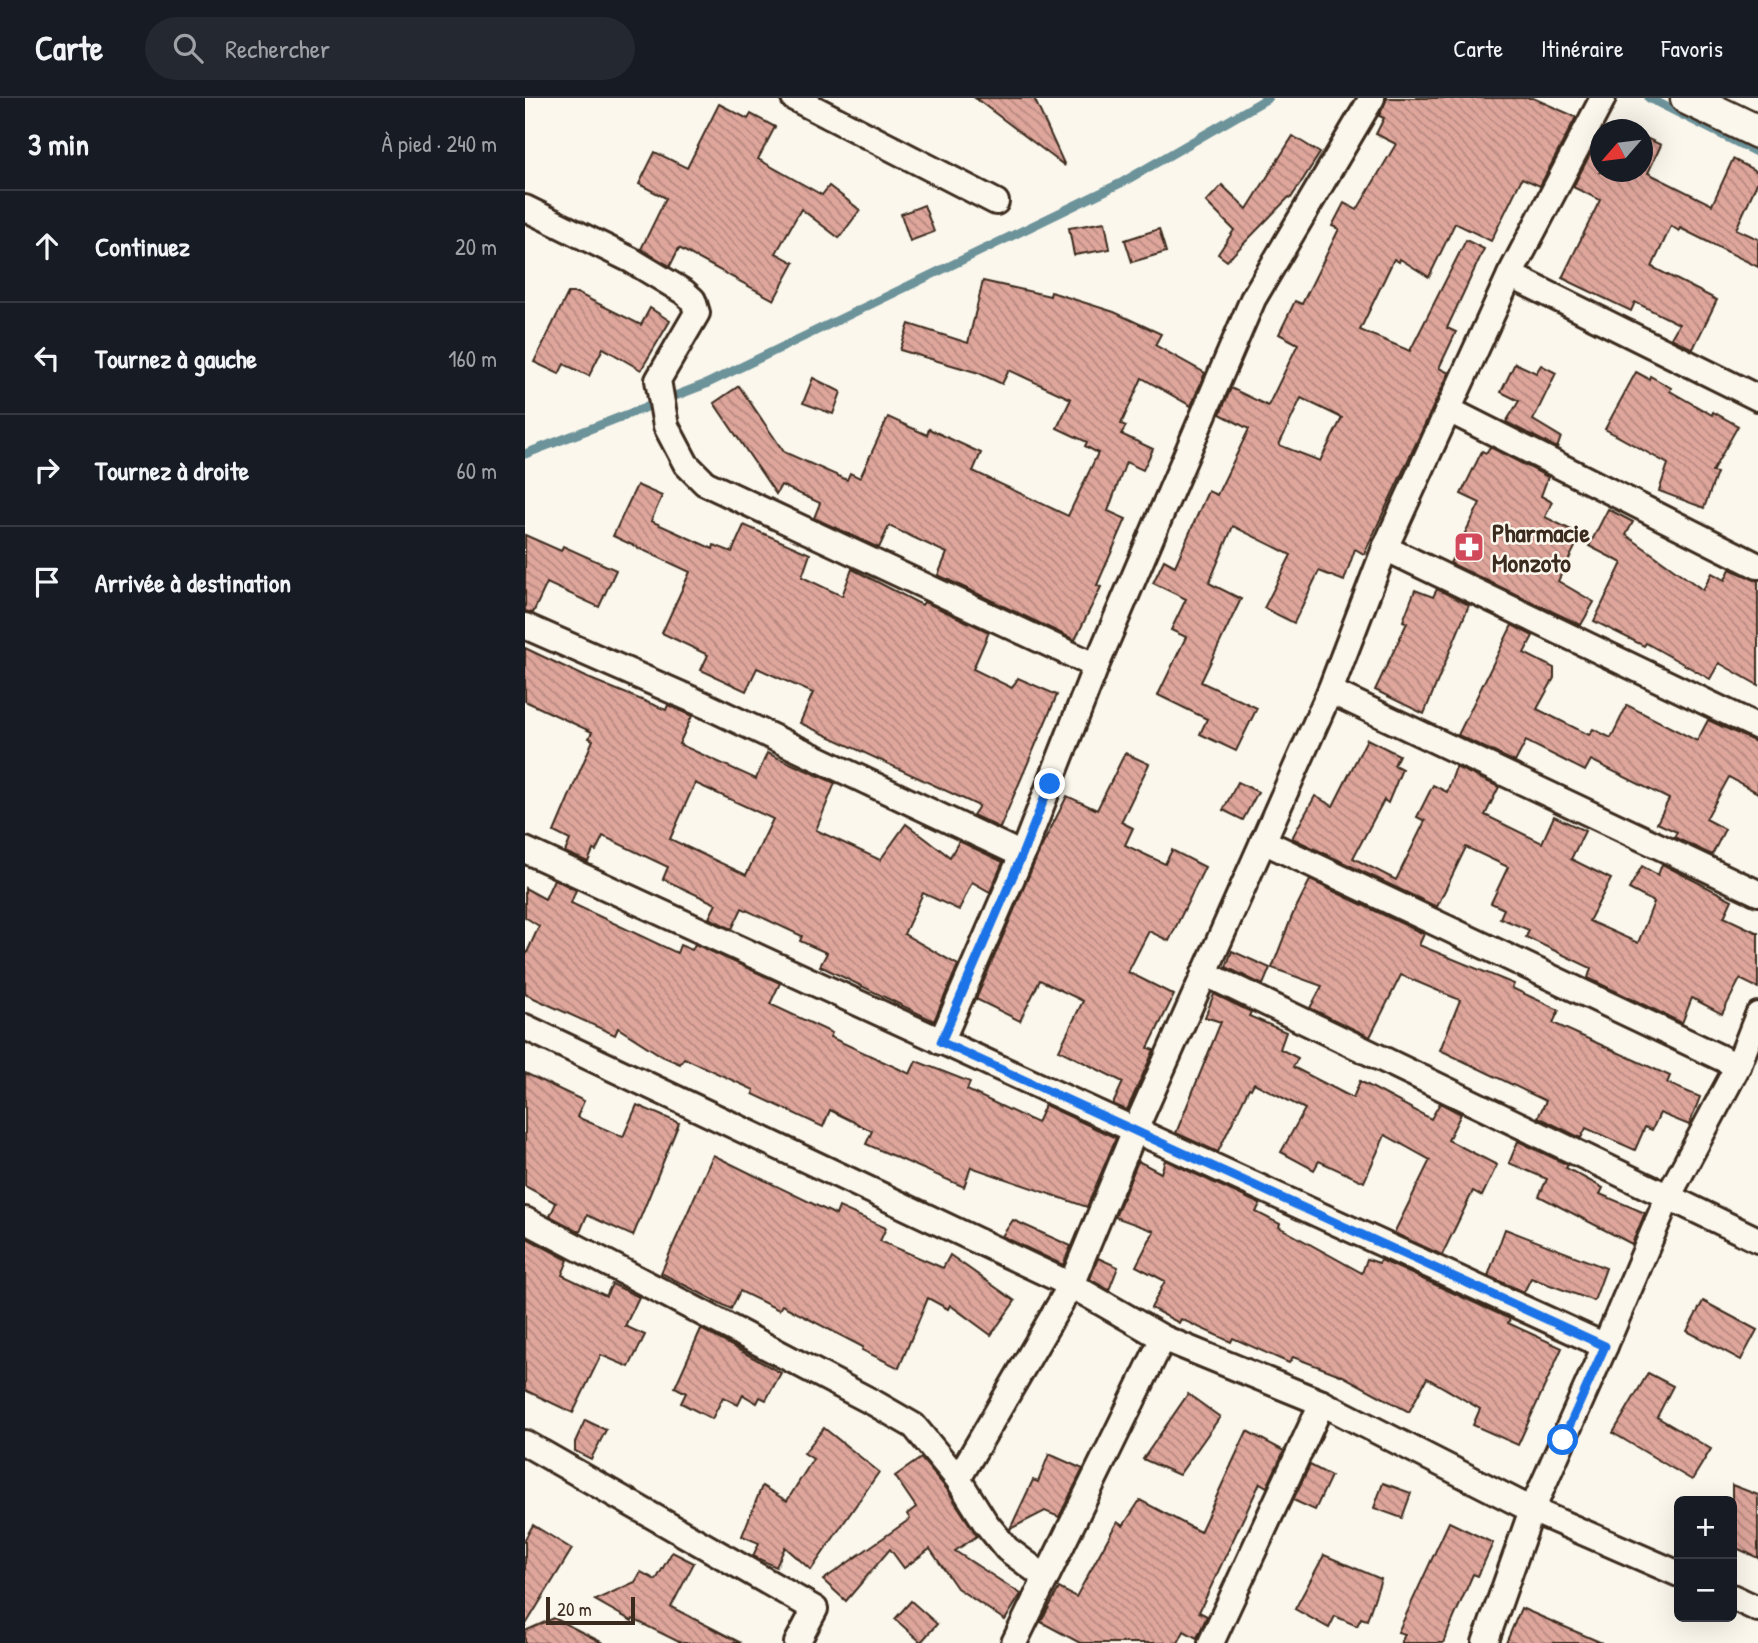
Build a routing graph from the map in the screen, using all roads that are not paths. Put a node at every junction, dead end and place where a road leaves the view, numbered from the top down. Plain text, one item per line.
1 (794, 98) edge
2 (1372, 98) edge
3 (1603, 98) edge
4 (1687, 98) edge
5 (1758, 132) edge
6 (996, 202) dead end
7 (525, 208) edge
8 (1510, 275) junction
9 (1758, 398) edge
10 (1449, 410) junction
11 (1385, 548) junction
12 (1758, 566) edge
13 (525, 626) edge
14 (1095, 666) junction
15 (1330, 691) junction
16 (1758, 727) edge
17 (1263, 841) junction
18 (525, 850) edge
19 (1022, 855) junction
20 (1758, 893) edge
21 (1204, 973) junction
22 (1758, 1015) edge
23 (525, 1027) edge
24 (941, 1042) junction
25 (1738, 1066) junction
26 (1135, 1130) junction
27 (1668, 1197) junction
28 (525, 1220) edge
29 (1758, 1240) edge
30 (1071, 1285) junction
31 (1163, 1338) junction
32 (1605, 1346) junction
33 (1322, 1403) junction
34 (525, 1443) edge
35 (958, 1479) junction
36 (1532, 1510) junction
37 (1674, 1572) edge
38 (1046, 1578) junction
39 (1737, 1599) edge
40 (1758, 1609) edge
41 (797, 1643) edge
42 (1014, 1643) edge
43 (1211, 1643) edge
44 (1485, 1643) edge

1 - 6 street
2 - 14 street
3 - 8 street
4 - 5 street
7 - 14 street
8 - 9 street
8 - 10 street
10 - 11 street
10 - 12 street
11 - 15 street
11 - 16 street
13 - 19 street
14 - 19 street
15 - 17 street
15 - 20 street
17 - 21 street
17 - 25 street
18 - 24 street
19 - 24 street
21 - 26 street
21 - 27 street
22 - 25 street
23 - 30 street
24 - 26 street
25 - 27 street
26 - 30 street
26 - 32 street
27 - 29 street
27 - 32 street
28 - 35 street
30 - 31 street
30 - 35 street
31 - 33 street
31 - 38 street
32 - 36 street
33 - 36 street
33 - 43 street
34 - 41 street
35 - 38 street
36 - 37 street
36 - 44 street
38 - 42 street
39 - 40 street

